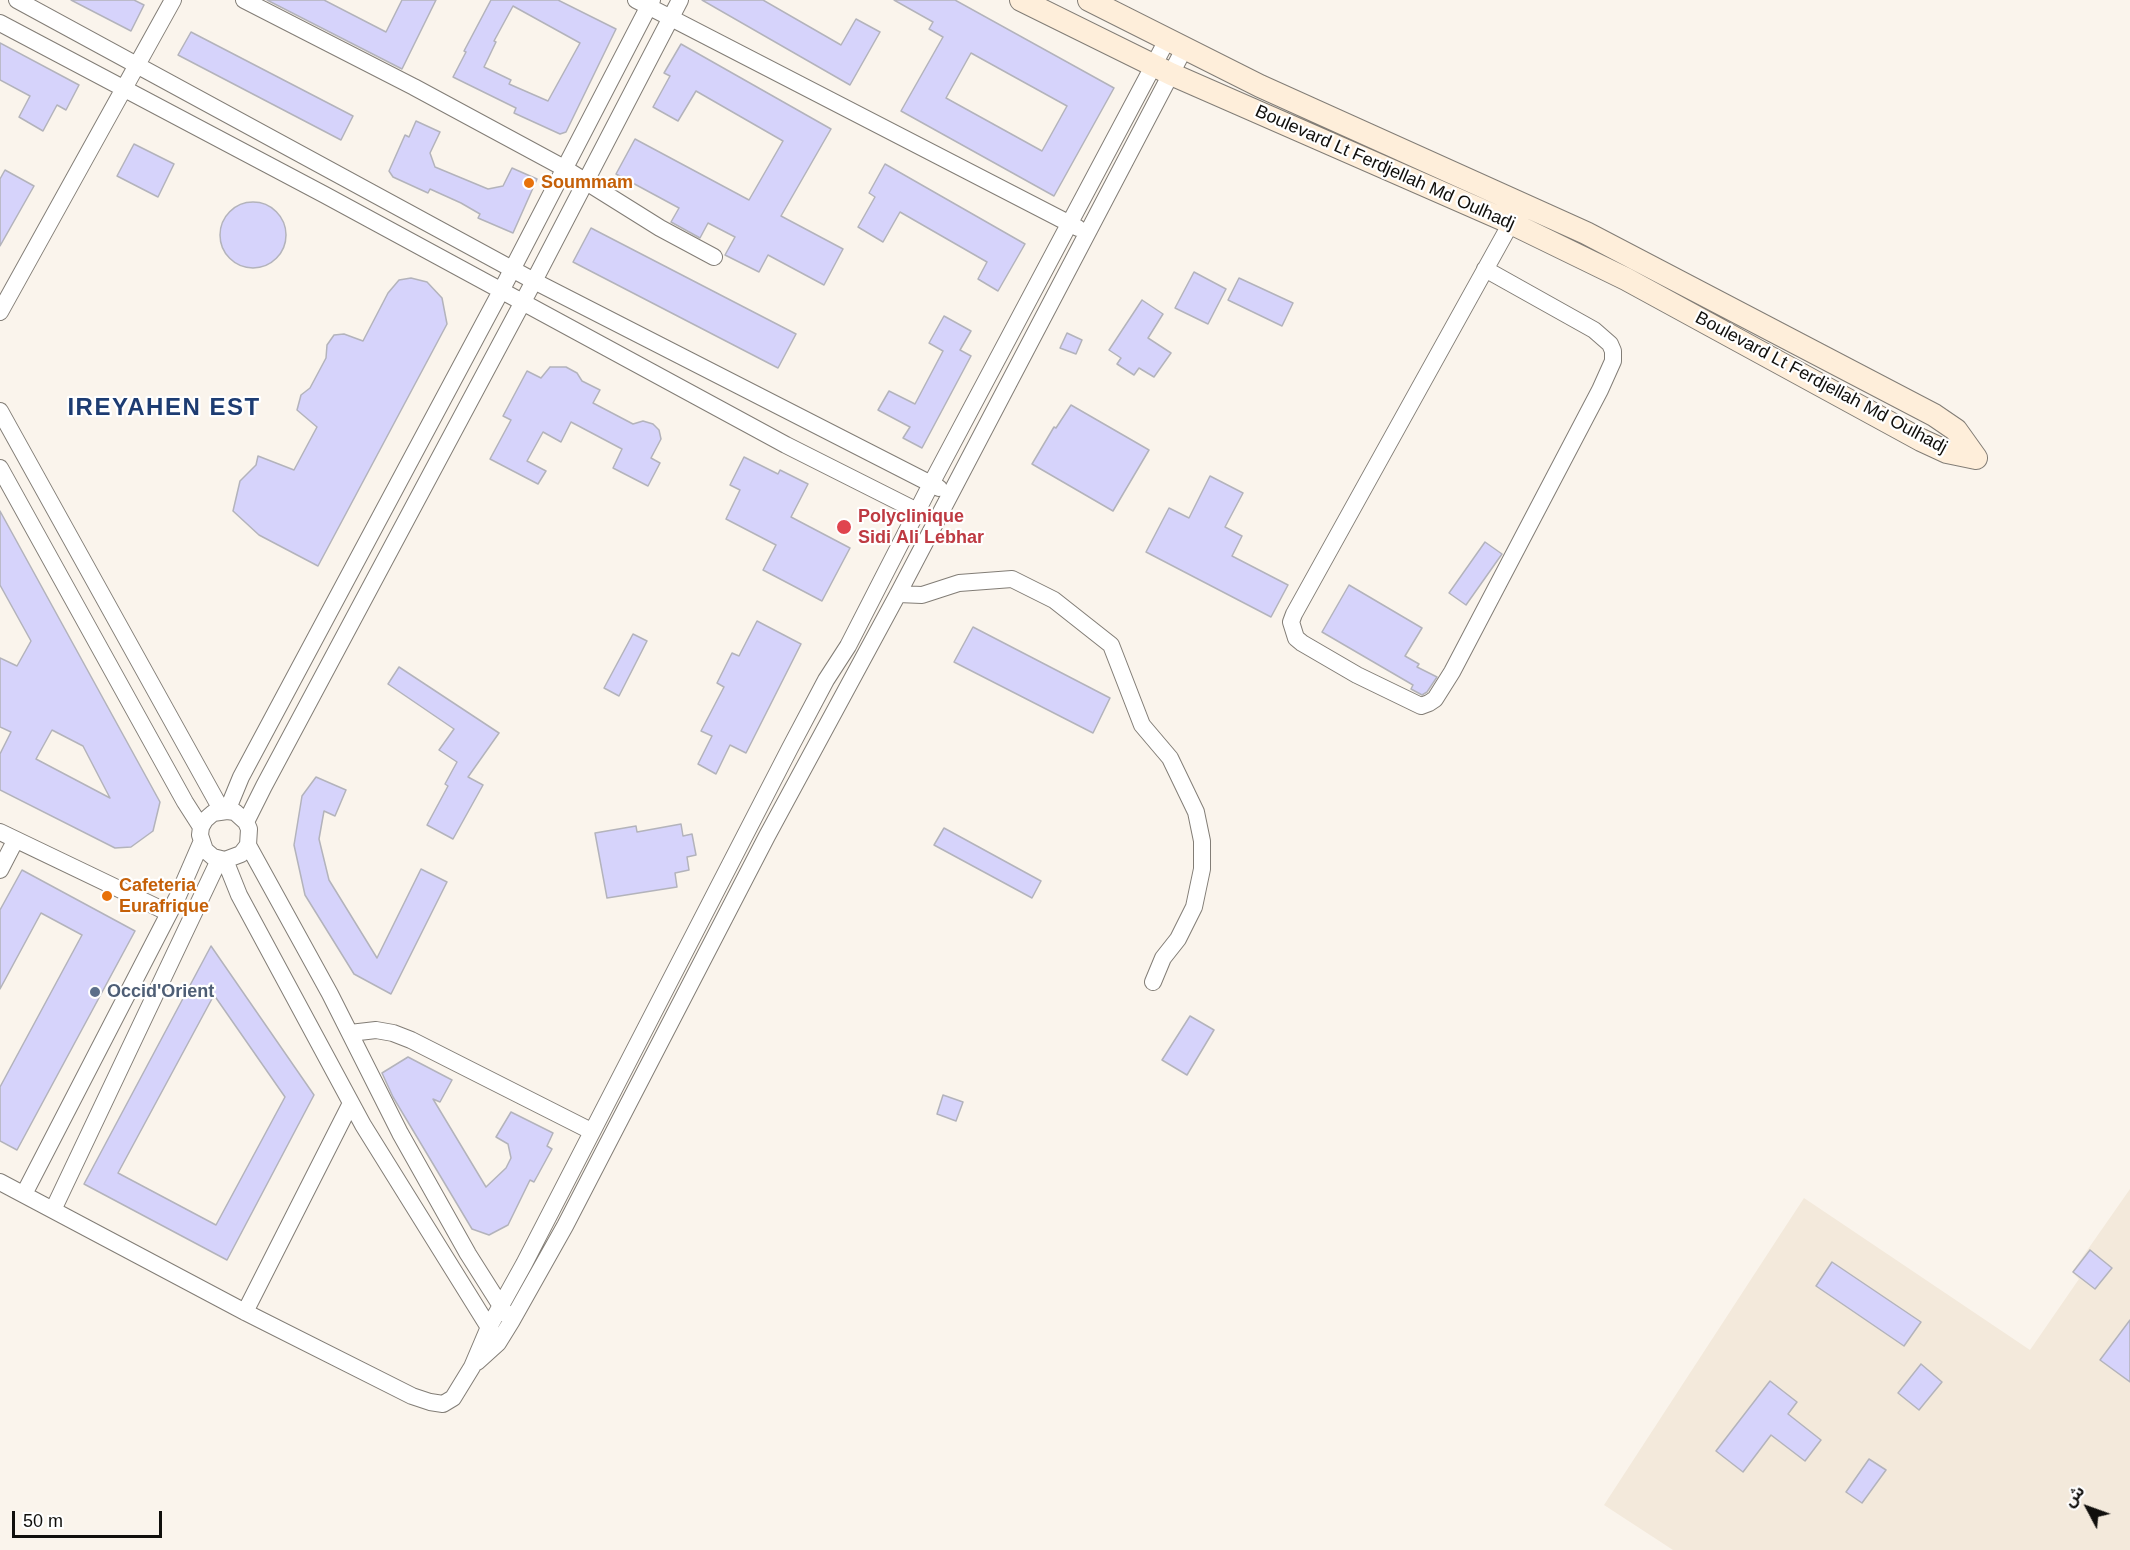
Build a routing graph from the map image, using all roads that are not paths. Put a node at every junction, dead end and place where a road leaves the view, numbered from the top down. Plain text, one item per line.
1 (17, 0) edge
2 (173, 0) edge
3 (244, 0) edge
4 (680, 0) edge
5 (1021, 0) edge
6 (1089, 0) edge
7 (645, 2) edge
8 (671, 17) junction
9 (0, 23) edge
10 (1175, 45) junction
11 (139, 64) junction
12 (1163, 69) junction
13 (125, 89) junction
14 (564, 168) junction
15 (1450, 170) junction
16 (585, 181) junction
17 (1440, 192) junction
18 (1510, 223) junction
19 (1069, 224) junction
20 (1087, 233) junction
21 (1586, 233) junction
22 (1575, 254) junction
23 (714, 257) dead end
24 (512, 269) junction
25 (1485, 269) junction
26 (534, 281) junction
27 (501, 291) junction
28 (523, 302) junction
29 (0, 312) edge
30 (0, 411) edge
31 (0, 468) edge
32 (931, 484) junction
33 (950, 494) junction
34 (917, 511) junction
35 (936, 521) junction
36 (898, 594) junction
37 (225, 811) junction
38 (246, 822) junction
39 (0, 832) edge
40 (201, 835) junction
41 (15, 841) junction
42 (248, 845) junction
43 (222, 860) junction
44 (0, 870) edge
45 (170, 913) junction
46 (1153, 981) dead end
47 (350, 1033) junction
48 (351, 1103) junction
49 (591, 1131) junction
50 (0, 1182) edge
51 (24, 1194) junction
52 (53, 1210) junction
53 (501, 1306) junction
54 (245, 1312) junction
55 (511, 1323) junction
56 (489, 1327) junction
57 (498, 1342) junction
58 (472, 1366) junction

1 - 11 street
2 - 11 street
3 - 14 street
4 - 8 street
5 - 12 street, Boulevard Lt Ferdjellah Md Oulhadj
6 - 10 street, Boulevard Lt Ferdjellah Md Oulhadj
7 - 8 street
7 - 14 street
8 - 16 street
8 - 19 street
9 - 13 street
10 - 12 street
10 - 15 street, Boulevard Lt Ferdjellah Md Oulhadj
11 - 13 street
11 - 24 street
12 - 17 street, Boulevard Lt Ferdjellah Md Oulhadj
12 - 19 street
12 - 20 street
13 - 27 street
13 - 29 street
14 - 16 street
14 - 24 street
15 - 17 street
15 - 21 street, Boulevard Lt Ferdjellah Md Oulhadj
16 - 23 street
16 - 26 street
17 - 18 street, Boulevard Lt Ferdjellah Md Oulhadj
18 - 22 street, Boulevard Lt Ferdjellah Md Oulhadj
18 - 25 street
19 - 20 street
19 - 32 street
20 - 33 street
21 - 22 street
21 - 22 street, Boulevard Lt Ferdjellah Md Oulhadj
24 - 26 street
24 - 27 street
25 - 25 street
26 - 28 street
26 - 32 street
27 - 28 street
27 - 37 street
28 - 34 street
28 - 38 street
30 - 37 street
31 - 40 street
32 - 33 street
32 - 34 street
33 - 35 street
34 - 35 street
34 - 49 street
35 - 36 street
36 - 46 street
36 - 55 street
37 - 38 street
37 - 40 street
38 - 42 street
39 - 41 street
40 - 43 street
40 - 45 street
41 - 44 street
41 - 45 street
42 - 43 street
42 - 47 street
43 - 48 street
43 - 52 street
45 - 51 street
47 - 49 street
47 - 53 street
48 - 54 street
48 - 56 street
49 - 53 street
50 - 51 street
51 - 52 street
52 - 54 street
53 - 55 street
53 - 56 street
54 - 58 street
55 - 57 street
56 - 57 street
56 - 58 street
57 - 58 street

